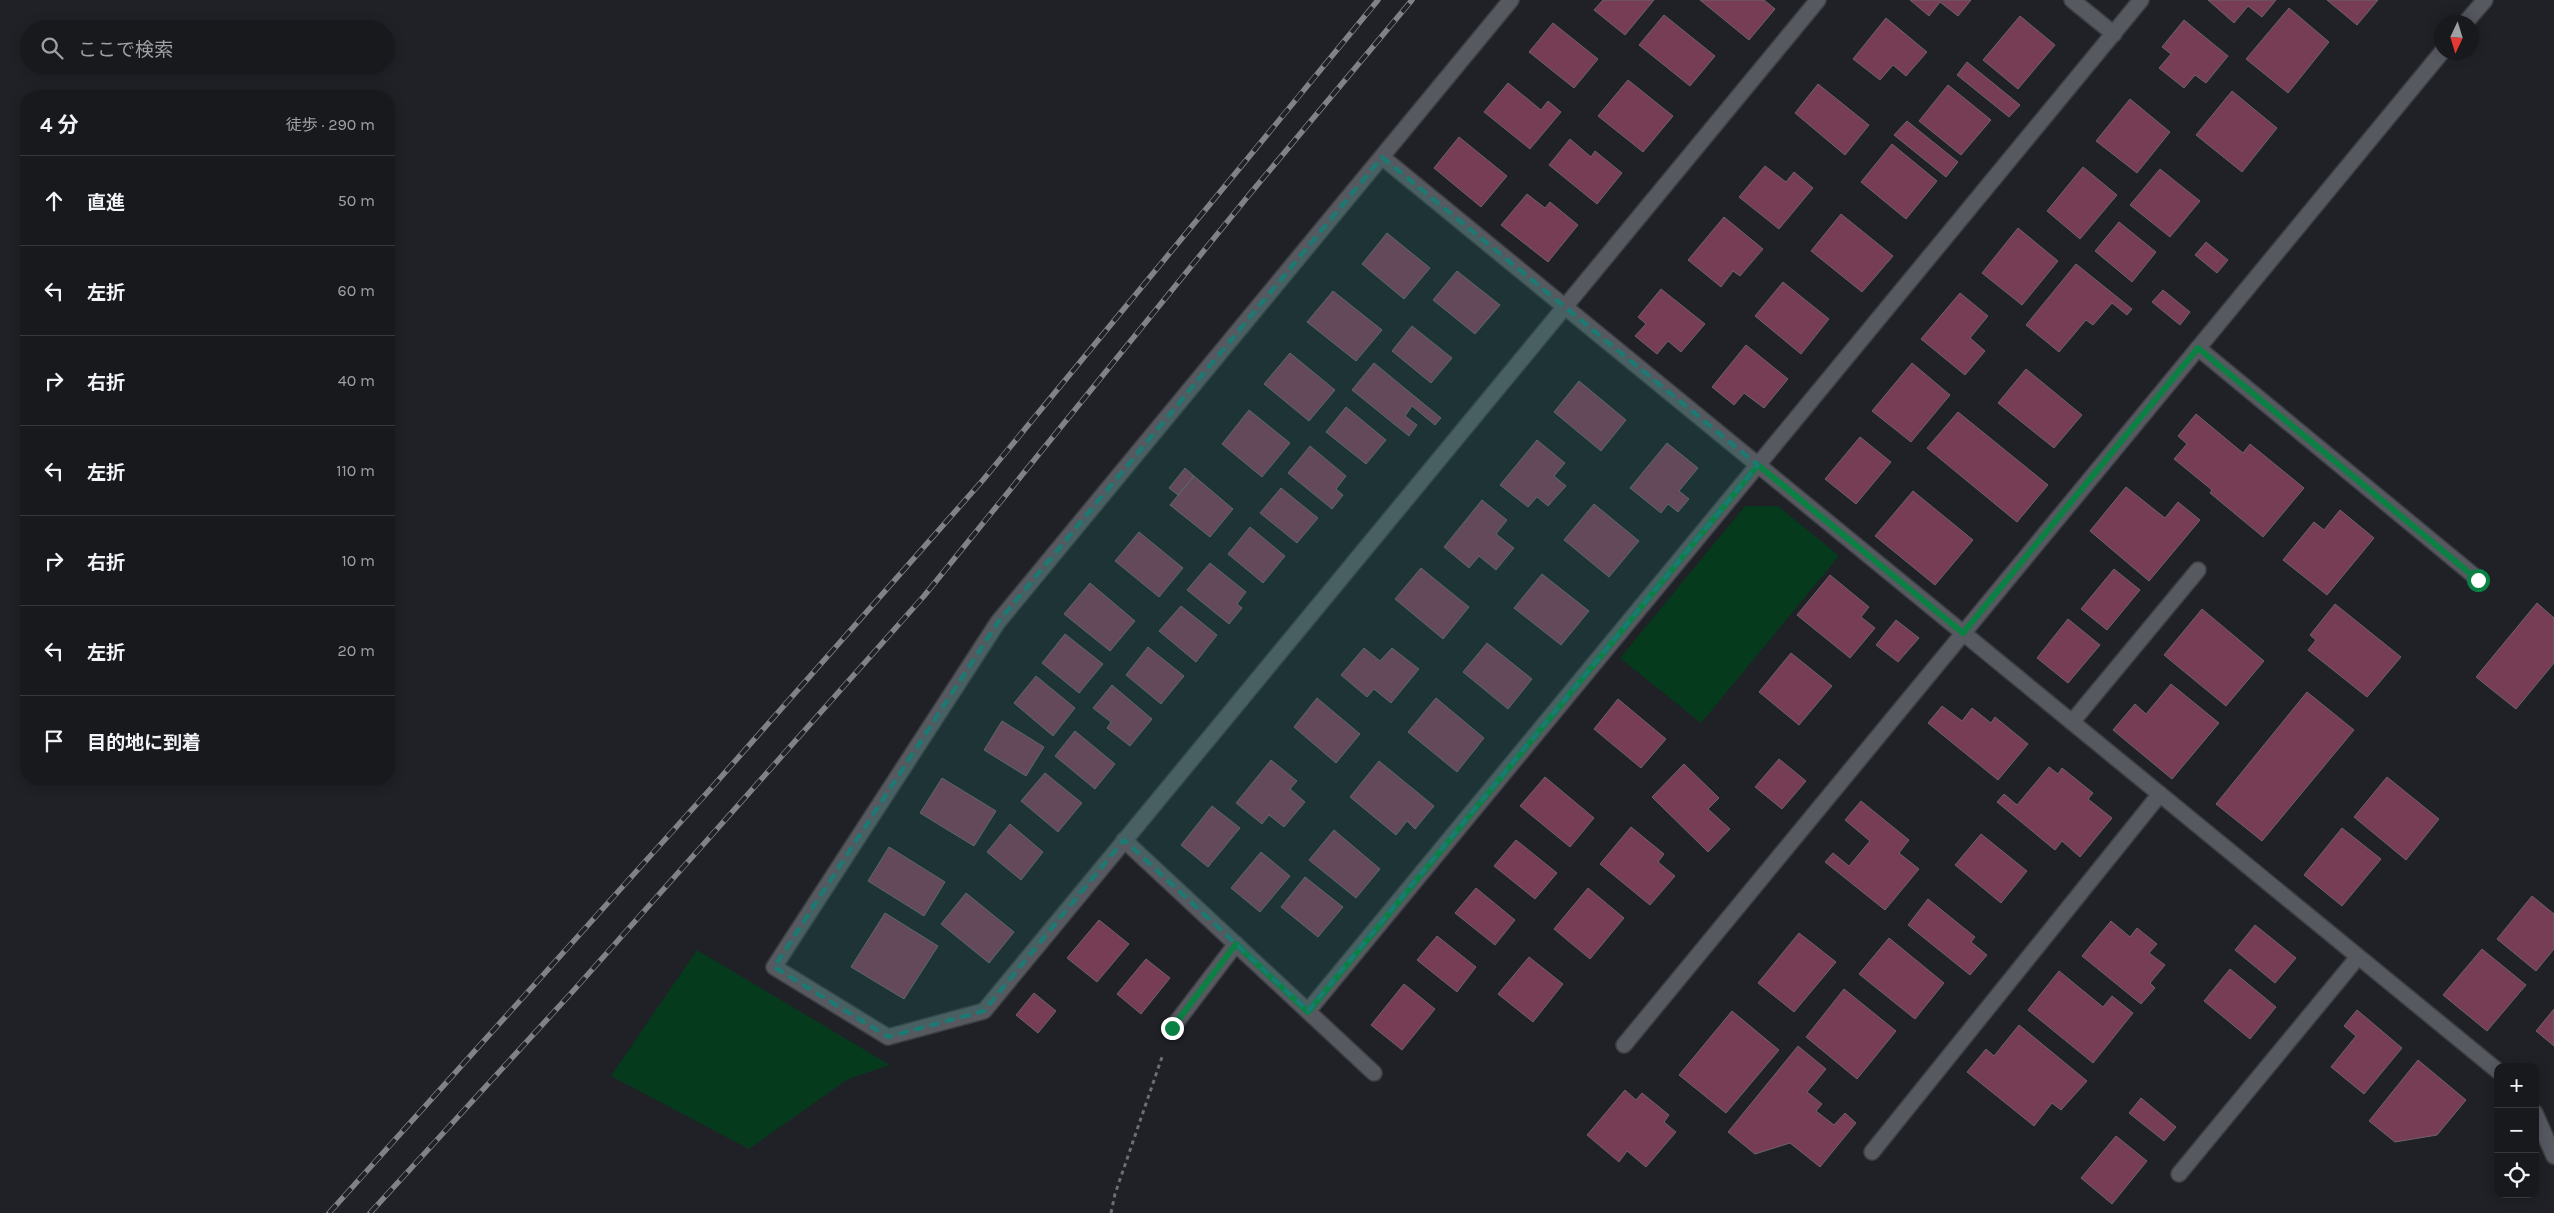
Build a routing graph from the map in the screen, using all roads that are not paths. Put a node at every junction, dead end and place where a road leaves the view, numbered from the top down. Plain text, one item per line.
1 (1511, 0) edge
2 (1818, 0) edge
3 (2072, 0) edge
4 (2142, 0) edge
5 (2484, 0) edge
6 (2472, 15) edge
7 (2114, 34) junction
8 (2435, 60) edge
9 (1382, 157) junction
10 (1565, 307) junction
11 (2198, 348) junction
12 (1758, 465) junction
13 (2198, 570) dead end
14 (2478, 580) dead end
15 (1963, 633) junction
16 (2072, 722) junction
17 (2160, 794) junction
18 (1124, 840) junction
19 (1236, 944) junction
20 (2358, 957) junction
21 (1308, 1012) junction
22 (1172, 1028) road end
23 (1624, 1045) dead end
24 (2494, 1068) edge
25 (1374, 1073) dead end
26 (2539, 1122) edge
27 (1872, 1152) dead end
28 (2554, 1156) edge
29 (2178, 1174) dead end

1 - 9 street
2 - 10 street
3 - 7 street
4 - 7 street
5 - 6 street
7 - 12 street
8 - 11 street
9 - 10 street
9 - 18 street
10 - 12 street
10 - 18 street
11 - 14 street
11 - 15 street
12 - 15 street
12 - 21 street
13 - 16 street
15 - 16 street
15 - 23 street
16 - 17 street
17 - 20 street
17 - 27 street
18 - 19 street
19 - 21 street
19 - 22 street
20 - 24 street
20 - 29 street
21 - 25 street
26 - 28 street

